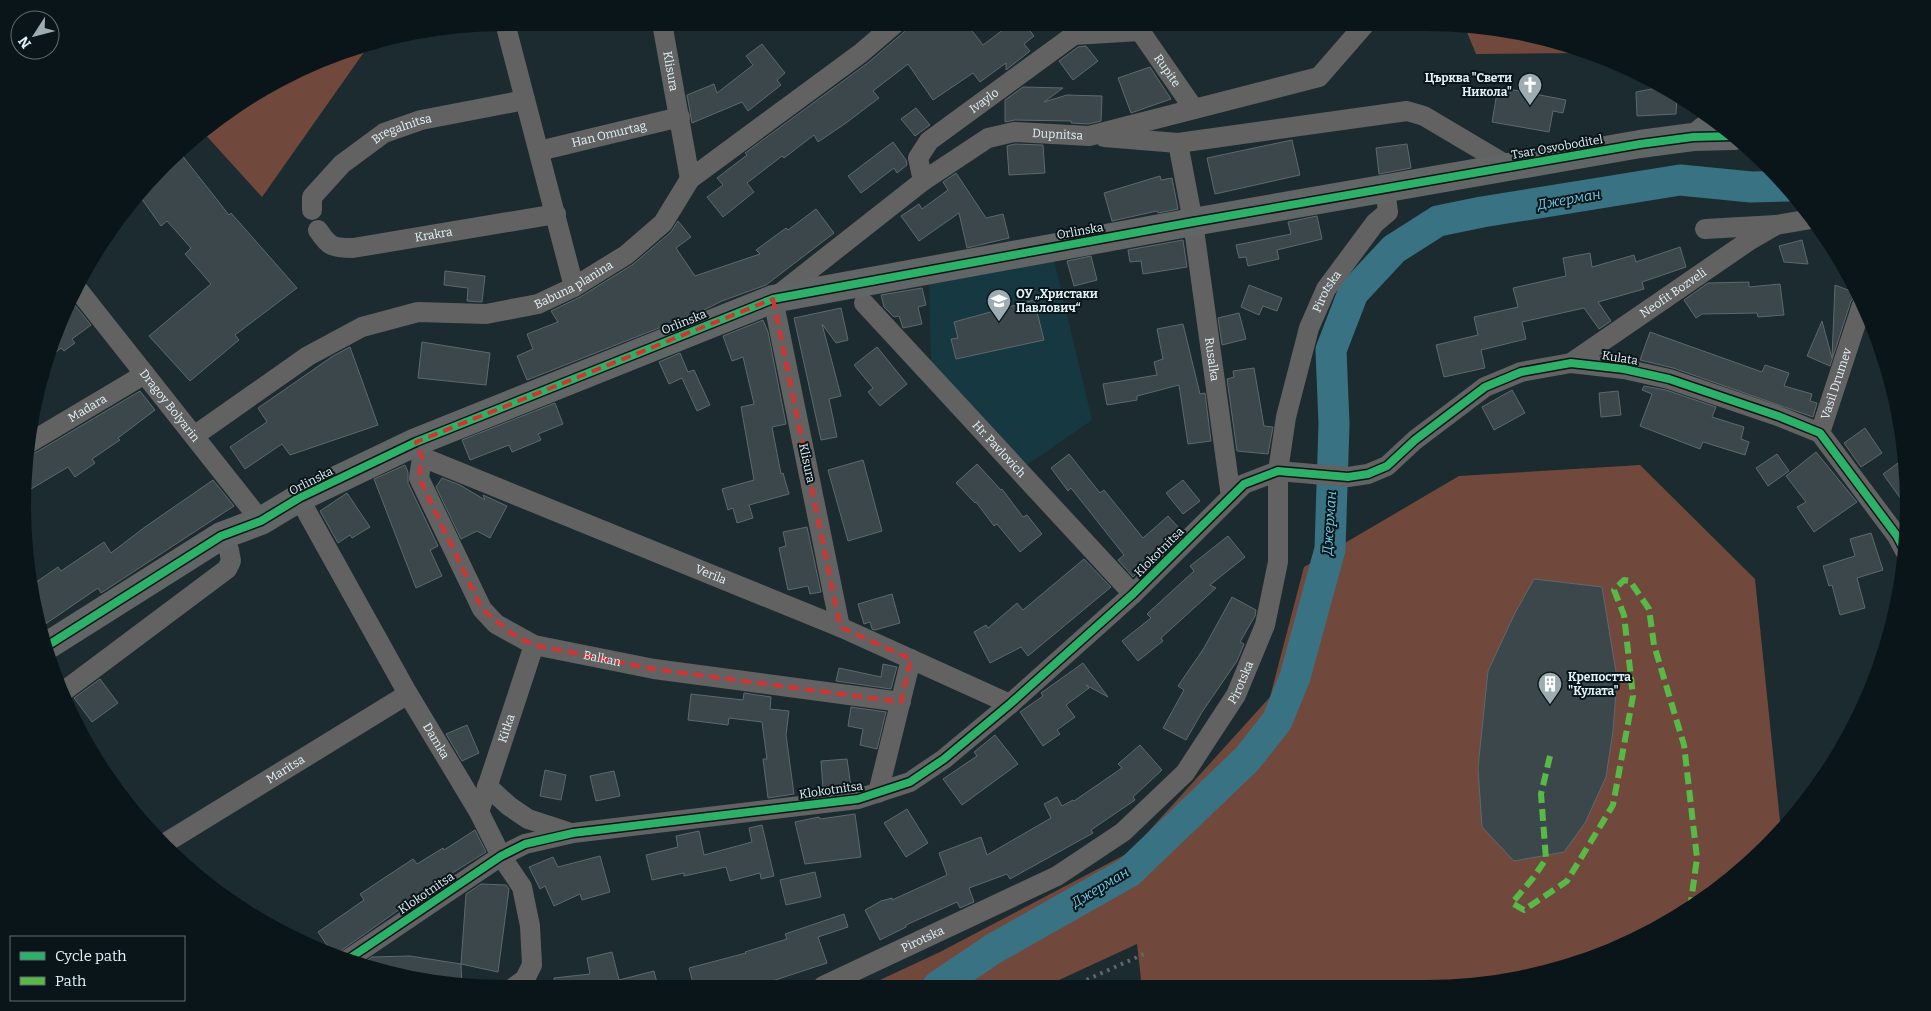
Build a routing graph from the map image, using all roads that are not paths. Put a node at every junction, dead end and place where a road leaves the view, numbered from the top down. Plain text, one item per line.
1 (507, 31) edge
2 (664, 31) edge
3 (887, 31) edge
4 (1068, 31) edge
5 (1145, 31) edge
6 (1359, 31) edge
7 (526, 100) junction
8 (1194, 109) junction
9 (680, 117) junction
10 (1707, 124) edge
11 (1089, 136) junction
12 (1723, 136) edge
13 (1692, 137) junction
14 (1178, 143) junction
15 (539, 151) junction
16 (1510, 167) junction
17 (690, 179) junction
18 (923, 181) junction
19 (1385, 189) junction
20 (312, 210) dead end
21 (556, 214) junction
22 (1804, 220) edge
23 (1193, 222) junction
24 (1776, 225) junction
25 (1705, 229) dead end
26 (318, 230) dead end
27 (574, 287) junction
28 (81, 294) edge
29 (773, 299) junction
30 (864, 303) dead end
31 (1859, 314) edge
32 (1571, 363) junction
33 (145, 374) junction
34 (1820, 433) junction
35 (194, 436) junction
36 (36, 439) edge
37 (419, 449) junction
38 (1287, 472) junction
39 (1231, 497) junction
40 (299, 498) junction
41 (261, 520) junction
42 (1899, 539) edge
43 (225, 543) junction
44 (1133, 594) junction
45 (840, 627) junction
46 (52, 643) edge
47 (534, 646) junction
48 (56, 659) edge
49 (911, 659) junction
50 (68, 688) edge
51 (408, 694) junction
52 (901, 702) junction
53 (1010, 704) junction
54 (487, 786) junction
55 (878, 793) junction
56 (479, 812) junction
57 (572, 833) junction
58 (169, 840) edge
59 (501, 856) junction
60 (355, 955) edge
61 (524, 980) edge
62 (836, 980) edge

1 - 7 street
2 - 9 street, Klisura
3 - 17 street, Babuna planina
4 - 18 street, Ivaylo
5 - 8 street, Rupite
6 - 8 street, Dupnitsa
7 - 15 street
7 - 20 street, Bregalnitsa
8 - 11 street, Dupnitsa
9 - 15 street, Han Omurtag
9 - 17 street, Klisura
10 - 13 street
11 - 14 street
11 - 18 street, Dupnitsa
12 - 13 street, Tsar Osvoboditel
13 - 16 street, Tsar Osvoboditel
14 - 16 street
14 - 23 street, Rusalka
15 - 21 street
16 - 19 street, Tsar Osvoboditel
17 - 27 street, Babuna planina
18 - 29 street, Dupnitsa
19 - 23 street, Orlinska
19 - 38 street, Pirotska
21 - 26 street, Krakra
21 - 27 street
22 - 24 street
23 - 29 street, Orlinska
23 - 39 street, Rusalka
24 - 25 street
24 - 32 street, Neofit Bozveli
27 - 35 street, Babuna planina
28 - 33 street, Dragoy Bolyarin
29 - 37 street, Orlinska
29 - 45 street, Klisura
30 - 44 street, Hr. Pavlovich
31 - 34 street, Vasil Drumev
32 - 34 street, Kulata
32 - 38 street, Kulata
33 - 35 street, Dragoy Bolyarin
33 - 36 street, Madara
34 - 42 street
35 - 41 street, Dragoy Bolyarin
37 - 40 street, Orlinska
37 - 45 street, Verila
37 - 47 street, Balkan
38 - 39 street, Klokotnitsa
38 - 62 street, Pirotska
39 - 44 street, Klokotnitsa
40 - 41 street, Orlinska
40 - 51 street, Damka
41 - 43 street, Orlinska
43 - 46 street, Orlinska
43 - 48 street, Orlinska
43 - 50 street
44 - 53 street, Klokotnitsa
45 - 49 street, Verila
47 - 52 street, Balkan
47 - 54 street, Kitka
49 - 52 street
49 - 53 street, Verila
51 - 56 street, Damka
51 - 58 street, Maritsa
52 - 55 street
53 - 55 street, Klokotnitsa
54 - 56 street, Kitka
54 - 57 street
55 - 57 street, Klokotnitsa
56 - 59 street, Damka
57 - 59 street, Klokotnitsa
59 - 60 street, Klokotnitsa
59 - 61 street, Damka

